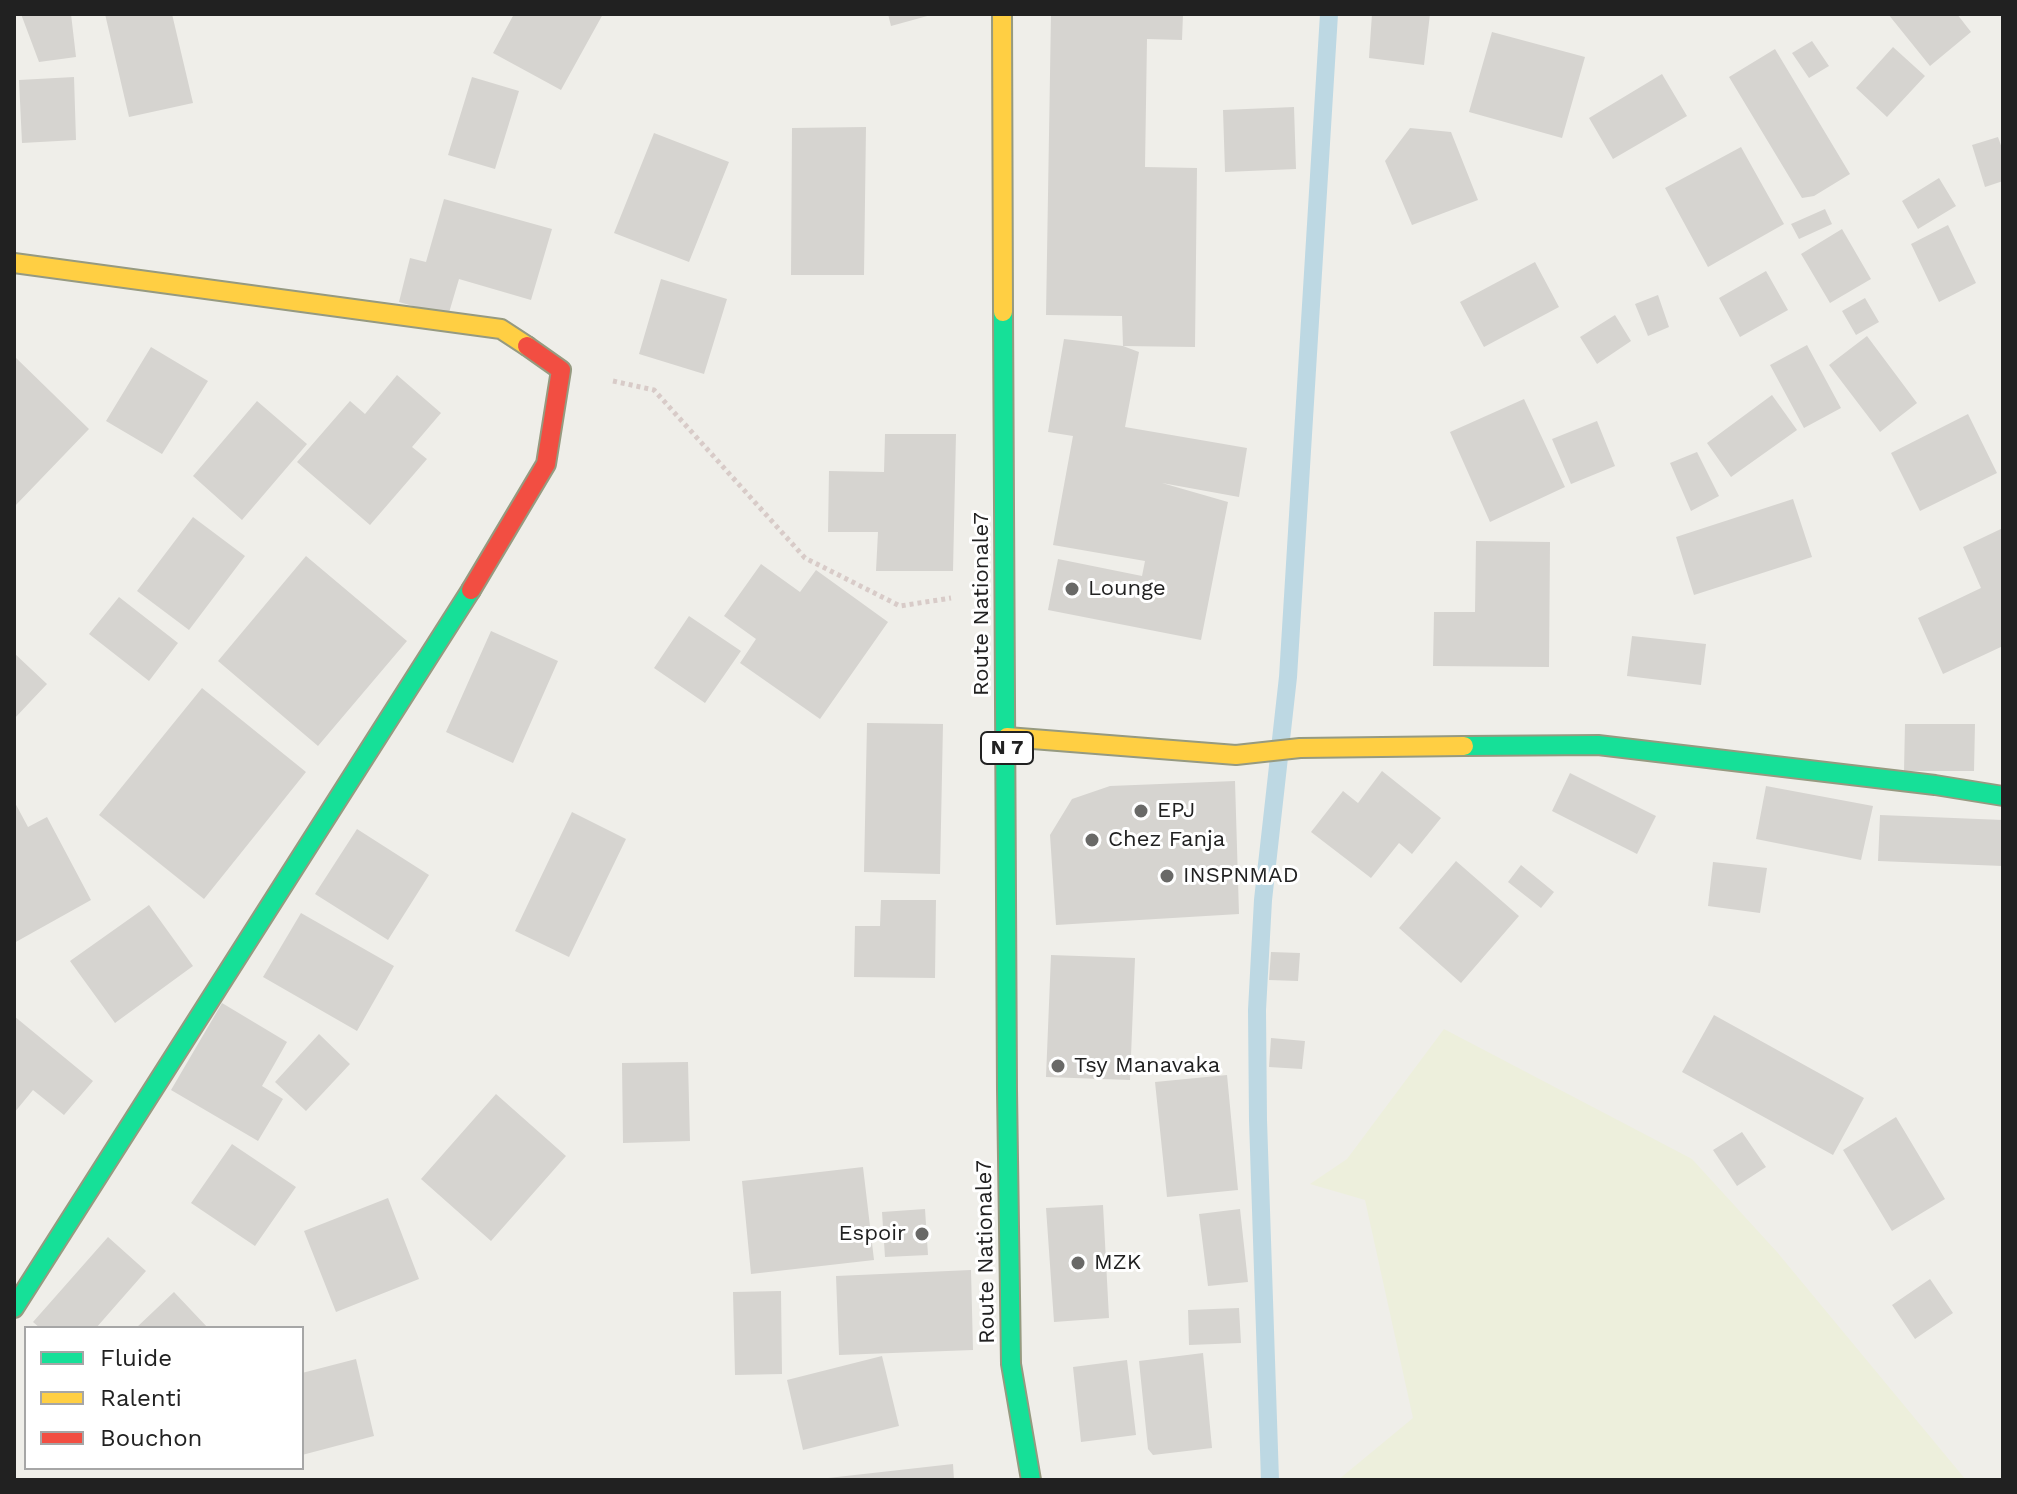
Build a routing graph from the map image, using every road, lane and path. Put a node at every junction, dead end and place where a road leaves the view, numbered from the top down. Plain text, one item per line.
1 (1002, 14) edge
2 (14, 263) edge
3 (561, 370) junction
4 (1007, 590) junction
5 (1007, 737) junction
6 (2003, 796) edge
7 (14, 1308) edge
8 (1031, 1480) edge

1 - 4 street, Route Nationale7 / N 7
2 - 3 street
3 - 4 path
3 - 7 street
4 - 5 street, Route Nationale7 / N 7
5 - 6 street
5 - 8 street, Route Nationale7 / N 7

